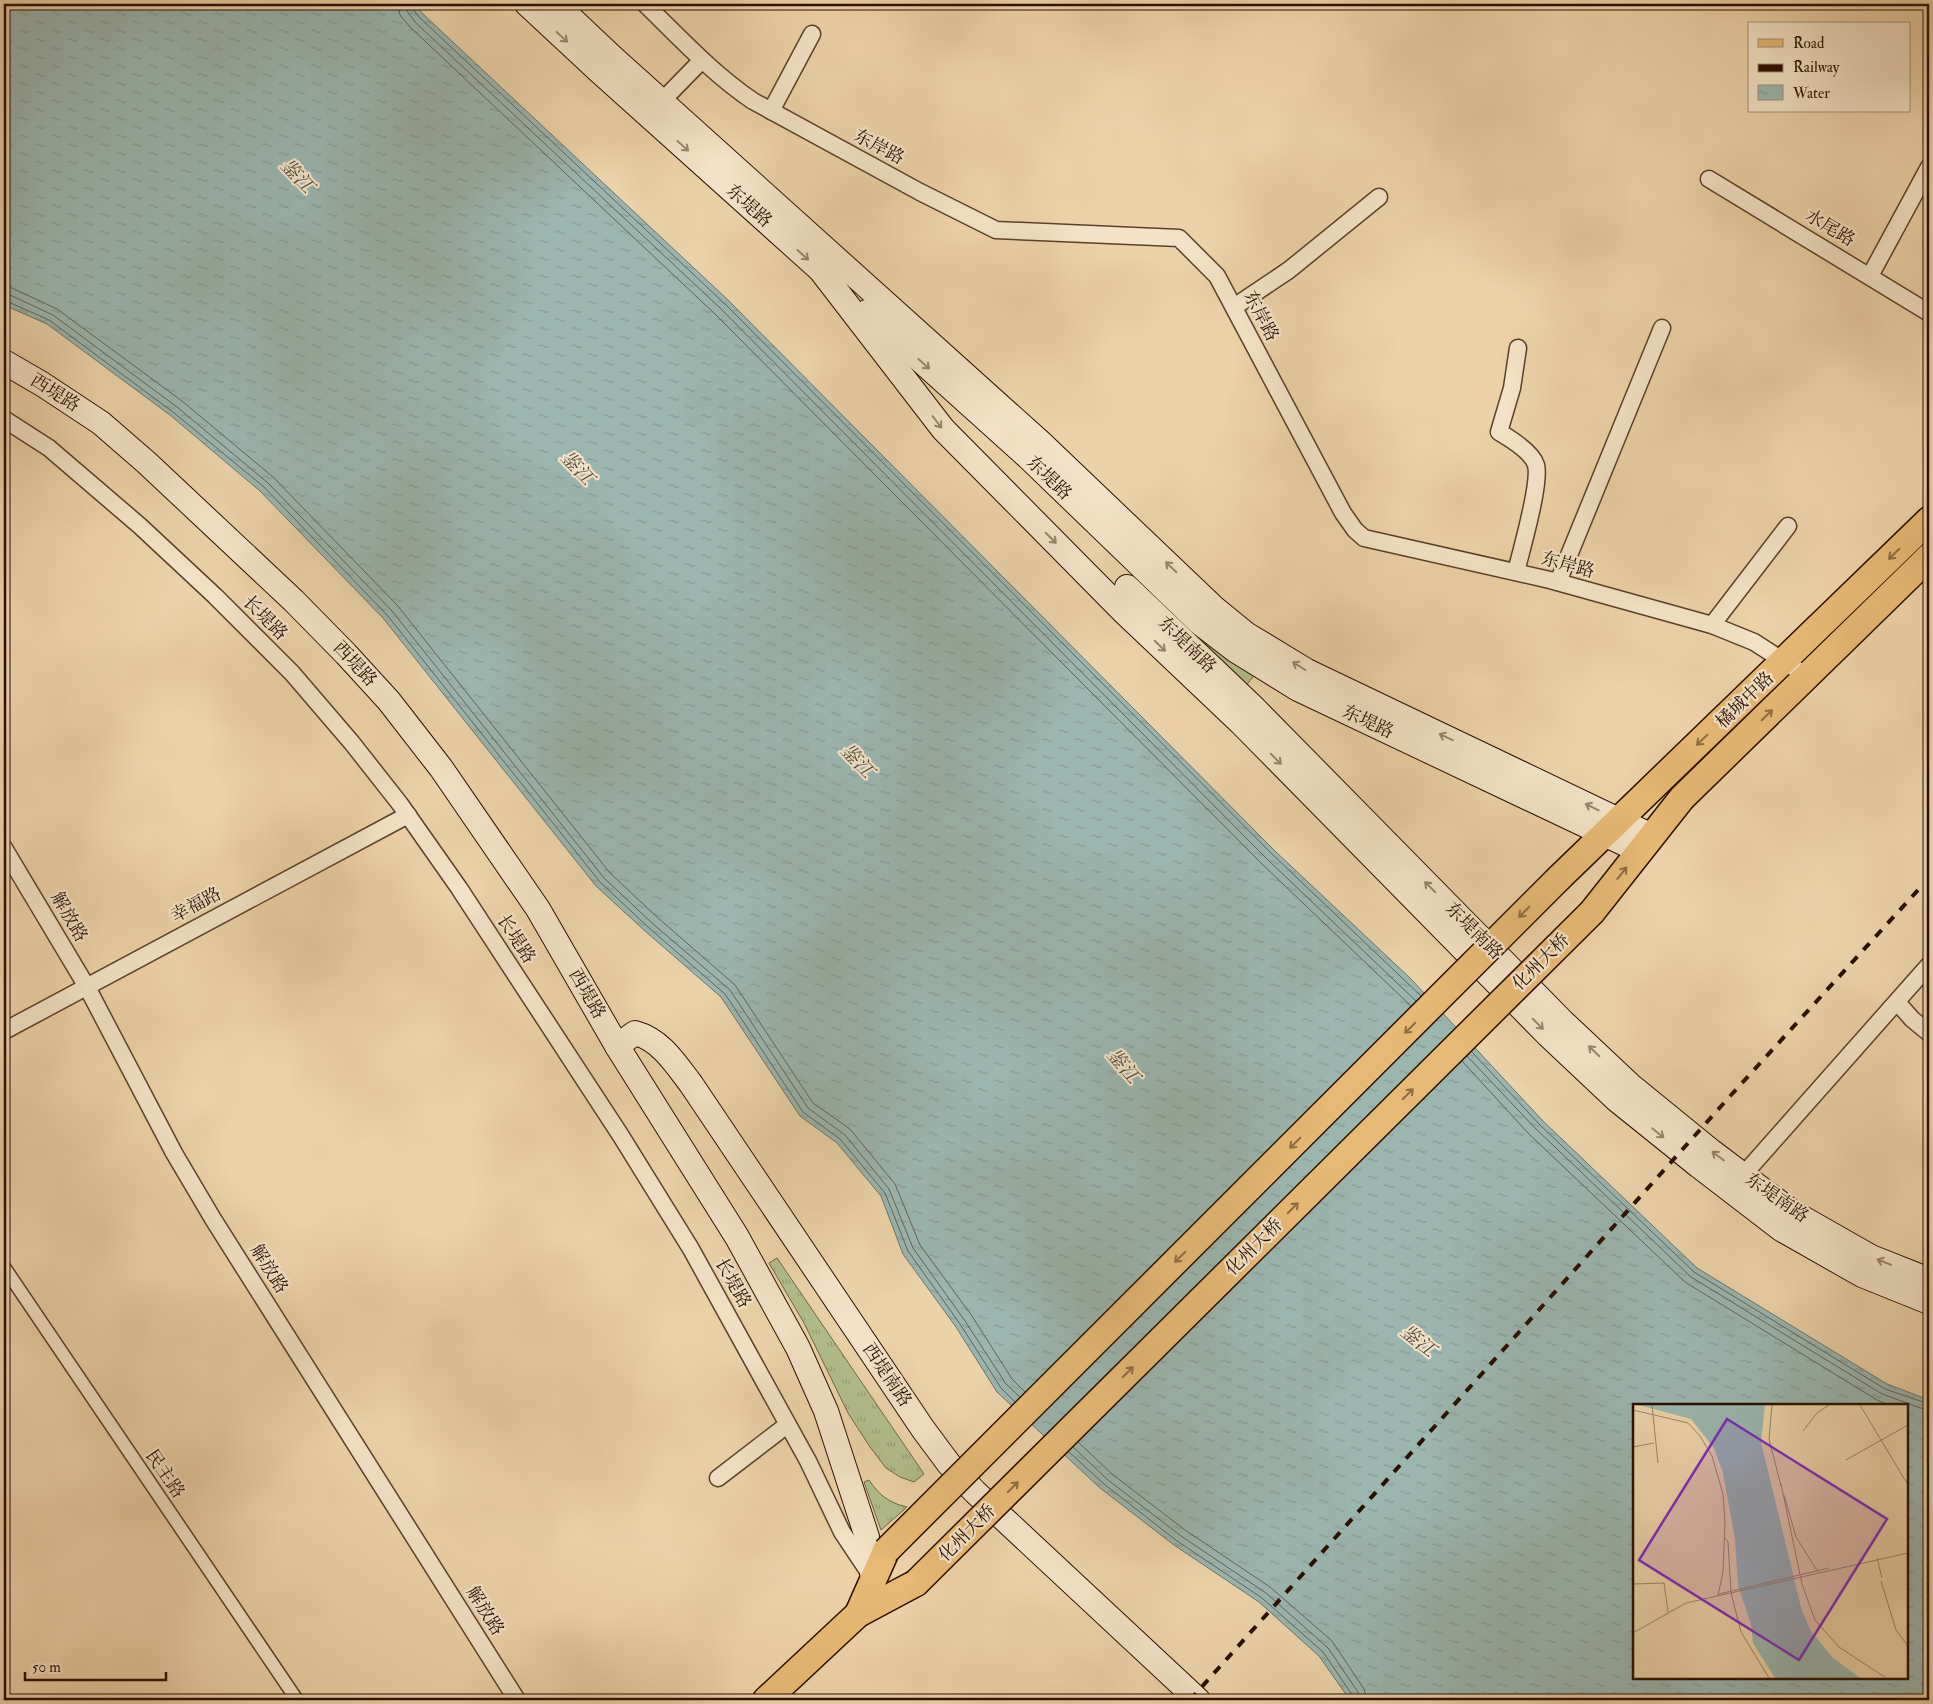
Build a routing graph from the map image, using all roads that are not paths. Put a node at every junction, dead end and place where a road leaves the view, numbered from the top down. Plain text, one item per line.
1 (527, 4) edge
2 (556, 4) edge
3 (646, 4) edge
4 (812, 34) dead end
5 (702, 60) junction
6 (662, 101) junction
7 (771, 111) junction
8 (1929, 167) edge
9 (1709, 179) dead end
10 (1379, 197) dead end
11 (822, 272) junction
12 (1870, 276) junction
13 (1234, 307) junction
14 (1929, 313) edge
15 (1662, 328) dead end
16 (1518, 348) dead end
17 (4, 362) edge
18 (4, 419) edge
19 (1929, 520) edge
20 (1788, 526) dead end
21 (1134, 545) junction
22 (1929, 557) edge
23 (1516, 572) junction
24 (1558, 582) junction
25 (1127, 587) junction
26 (1124, 612) junction
27 (1712, 625) junction
28 (1785, 661) junction
29 (1276, 676) junction
30 (1807, 676) junction
31 (1249, 704) junction
32 (408, 815) junction
33 (1612, 827) junction
34 (1646, 843) junction
35 (4, 848) edge
36 (1592, 912) joint
37 (1929, 964) edge
38 (87, 987) junction
39 (1896, 1002) junction
40 (4, 1031) edge
41 (1929, 1033) edge
42 (617, 1046) junction
43 (1736, 1182) junction
44 (4, 1267) edge
45 (1929, 1280) edge
46 (1929, 1302) edge
47 (788, 1425) junction
48 (718, 1478) dead end
49 (874, 1578) junction
50 (858, 1614) junction
51 (297, 1700) edge
52 (517, 1700) edge
53 (766, 1700) edge
54 (1198, 1700) edge

1 -> 11 main road, 东堤路
2 - 6 main road, 东堤路
3 - 5 street, 东岸路
4 - 7 street
5 - 6 street
5 - 7 street, 东岸路
6 - 21 main road, 东堤路
7 - 13 street, 东岸路
8 - 12 street
9 - 12 street, 水尾路
10 - 13 street
11 -> 21 main road, 东堤路
11 -> 26 main road, 东堤南路
12 - 14 street, 水尾路
13 - 23 street, 东岸路
15 - 24 street
16 - 23 street
17 - 42 main road, 西堤路
18 - 32 street, 长堤路
19 -> 28 main road, 橘城中路
20 - 27 street
21 - 25 main road
21 - 29 main road, 东堤路
33 -> 21 main road, 东堤路
22 - 30 main road, 橘城中路
23 - 24 street, 东岸路
24 - 27 street, 东岸路
25 - 26 main road
25 - 31 main road, 东堤南路
26 -> 43 main road, 东堤南路
27 - 28 street, 东岸路
28 - 30 street, 东岸路
28 -> 33 main road, 橘城中路
29 - 31 main road
29 - 33 main road, 东堤路
34 -> 30 main road, 橘城中路
43 -> 31 main road, 东堤南路
32 - 38 street, 幸福路
32 - 47 street, 长堤路
33 - 34 main road, 东堤路
33 -> 49 main road, 橘城中路, bridge
36 -> 34 main road, 橘城中路
35 - 38 street, 解放路
50 -> 36 main road, 化州大桥, bridge
37 - 39 street
38 - 40 street, 幸福路
38 - 52 street, 解放路
39 - 41 street
39 - 43 street
42 - 49 main road, 西堤路
42 - 54 main road, 西堤南路
45 -> 43 main road, 东堤南路
43 - 46 main road, 东堤南路
44 - 51 street, 民主路
47 - 48 street
47 - 49 street, 长堤路
49 - 50 main road
50 - 53 main road

